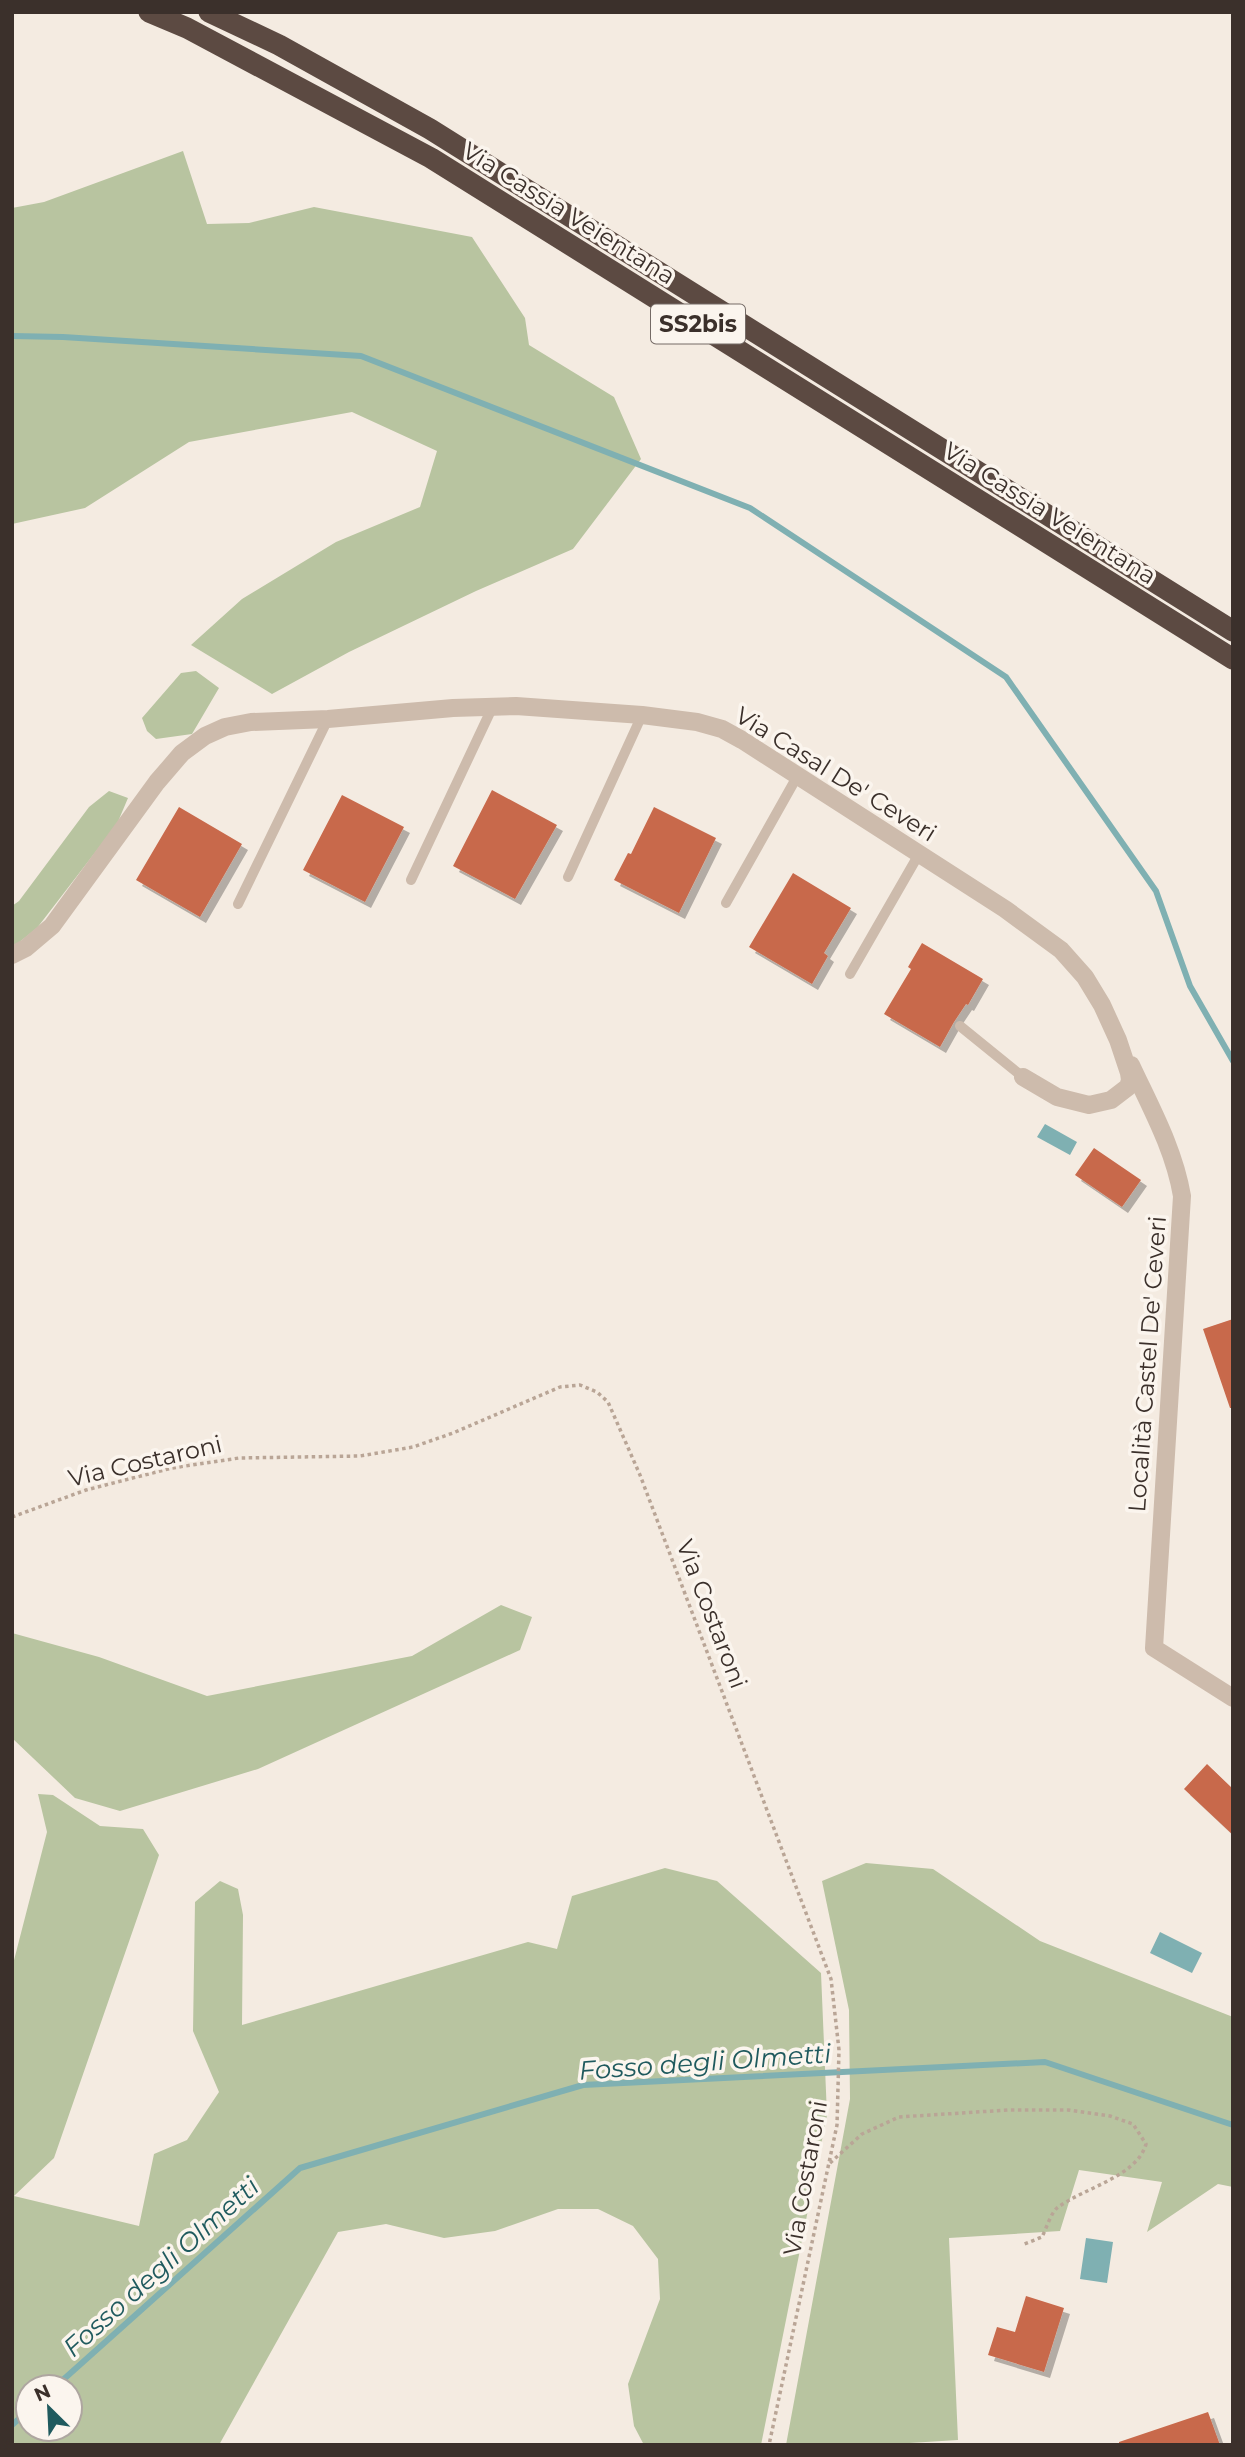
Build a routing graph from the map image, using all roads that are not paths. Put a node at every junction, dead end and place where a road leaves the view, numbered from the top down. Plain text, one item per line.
1 (149, 12) edge
2 (209, 12) edge
3 (1233, 631) edge
4 (1233, 659) edge
5 (493, 705) junction
6 (642, 715) junction
7 (328, 719) junction
8 (798, 775) junction
9 (919, 854) junction
10 (568, 877) dead end
11 (411, 880) dead end
12 (726, 903) dead end
13 (238, 904) dead end
14 (12, 955) edge
15 (850, 974) dead end
16 (1102, 1005) junction
17 (960, 1026) dead end
18 (1023, 1077) joint
19 (1233, 1698) edge

1 - 4 highway, Via Cassia Veientana / SS2bis
2 - 3 highway, Via Cassia Veientana / SS2bis
5 - 6 street, Via Casal De' Ceveri
5 - 7 street, Via Casal De' Ceveri
5 - 11 lane
6 - 8 street, Via Casal De' Ceveri
6 - 10 lane
7 - 13 lane
7 - 14 street, Via Casal De' Ceveri
8 - 9 street, Via Casal De' Ceveri
8 - 12 lane
9 - 15 lane
9 - 16 street, Via Casal De' Ceveri
16 - 18 street, Via Casal De' Ceveri
16 - 19 street, Località Castel De' Ceveri
17 - 18 lane

